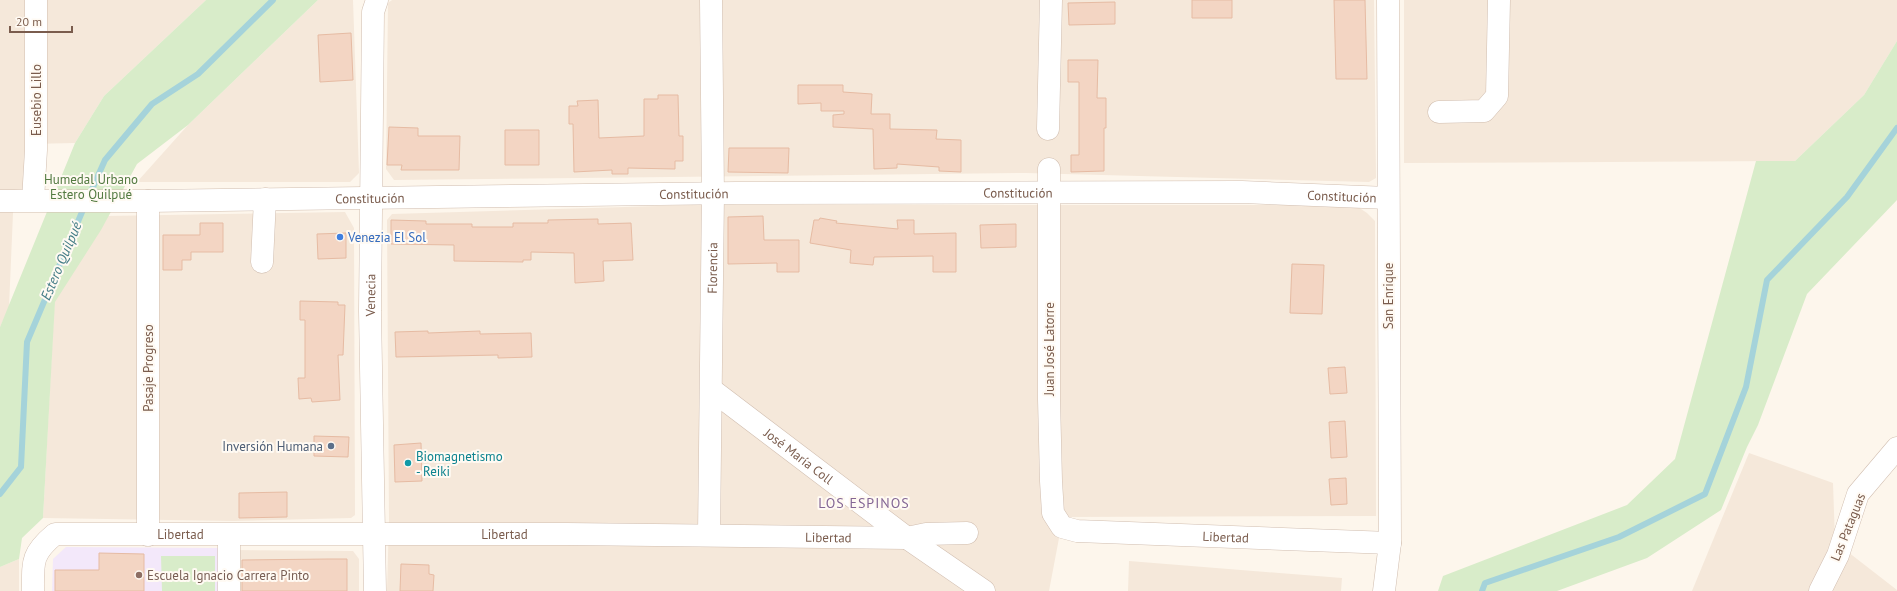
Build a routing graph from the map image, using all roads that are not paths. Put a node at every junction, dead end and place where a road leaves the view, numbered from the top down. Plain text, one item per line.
1 (36, 0) edge
2 (377, 0) edge
3 (711, 0) edge
4 (1051, 0) edge
5 (1388, 0) edge
6 (1499, 0) edge
7 (1440, 112) dead end
8 (1048, 129) dead end
9 (1049, 169) dead end
10 (713, 193) junction
11 (1050, 193) junction
12 (370, 197) junction
13 (1388, 198) junction
14 (265, 199) junction
15 (41, 200) junction
16 (0, 201) edge
17 (148, 201) junction
18 (262, 262) dead end
19 (712, 390) junction
20 (1897, 448) edge
21 (1062, 527) joint
22 (967, 533) dead end
23 (373, 534) junction
24 (148, 535) junction
25 (229, 535) junction
26 (709, 535) junction
27 (907, 538) junction
28 (1390, 543) junction
29 (33, 591) edge
30 (229, 591) edge
31 (375, 591) edge
32 (984, 591) edge
33 (1384, 591) edge
34 (1820, 591) edge

1 - 15 street, Eusebio Lillo
2 - 12 street, Venecia
3 - 10 street, Florencia
4 - 8 street
5 - 13 street, San Enrique
6 - 7 street
9 - 11 street, Juan José Latorre
10 - 11 street, Constitución
10 - 12 street, Constitución
10 - 19 street, Florencia
11 - 13 street, Constitución
11 - 21 street, Juan José Latorre
12 - 14 street, Constitución
12 - 23 street, Venecia
13 - 28 street, San Enrique
14 - 17 street, Constitución
14 - 18 street
15 - 16 street, Constitución
15 - 17 street, Constitución
17 - 24 street, Pasaje Progreso
19 - 26 street, Florencia
19 - 27 street, José María Coll
20 - 34 street, Las Pataguas
21 - 28 street, Libertad
22 - 27 street, Libertad
23 - 25 street, Libertad
23 - 26 street, Libertad
23 - 31 street, Venecia
24 - 25 street, Libertad
24 - 29 street, Libertad
25 - 30 street
26 - 27 street, Libertad
27 - 32 street, José María Coll
28 - 33 street, San Enrique

